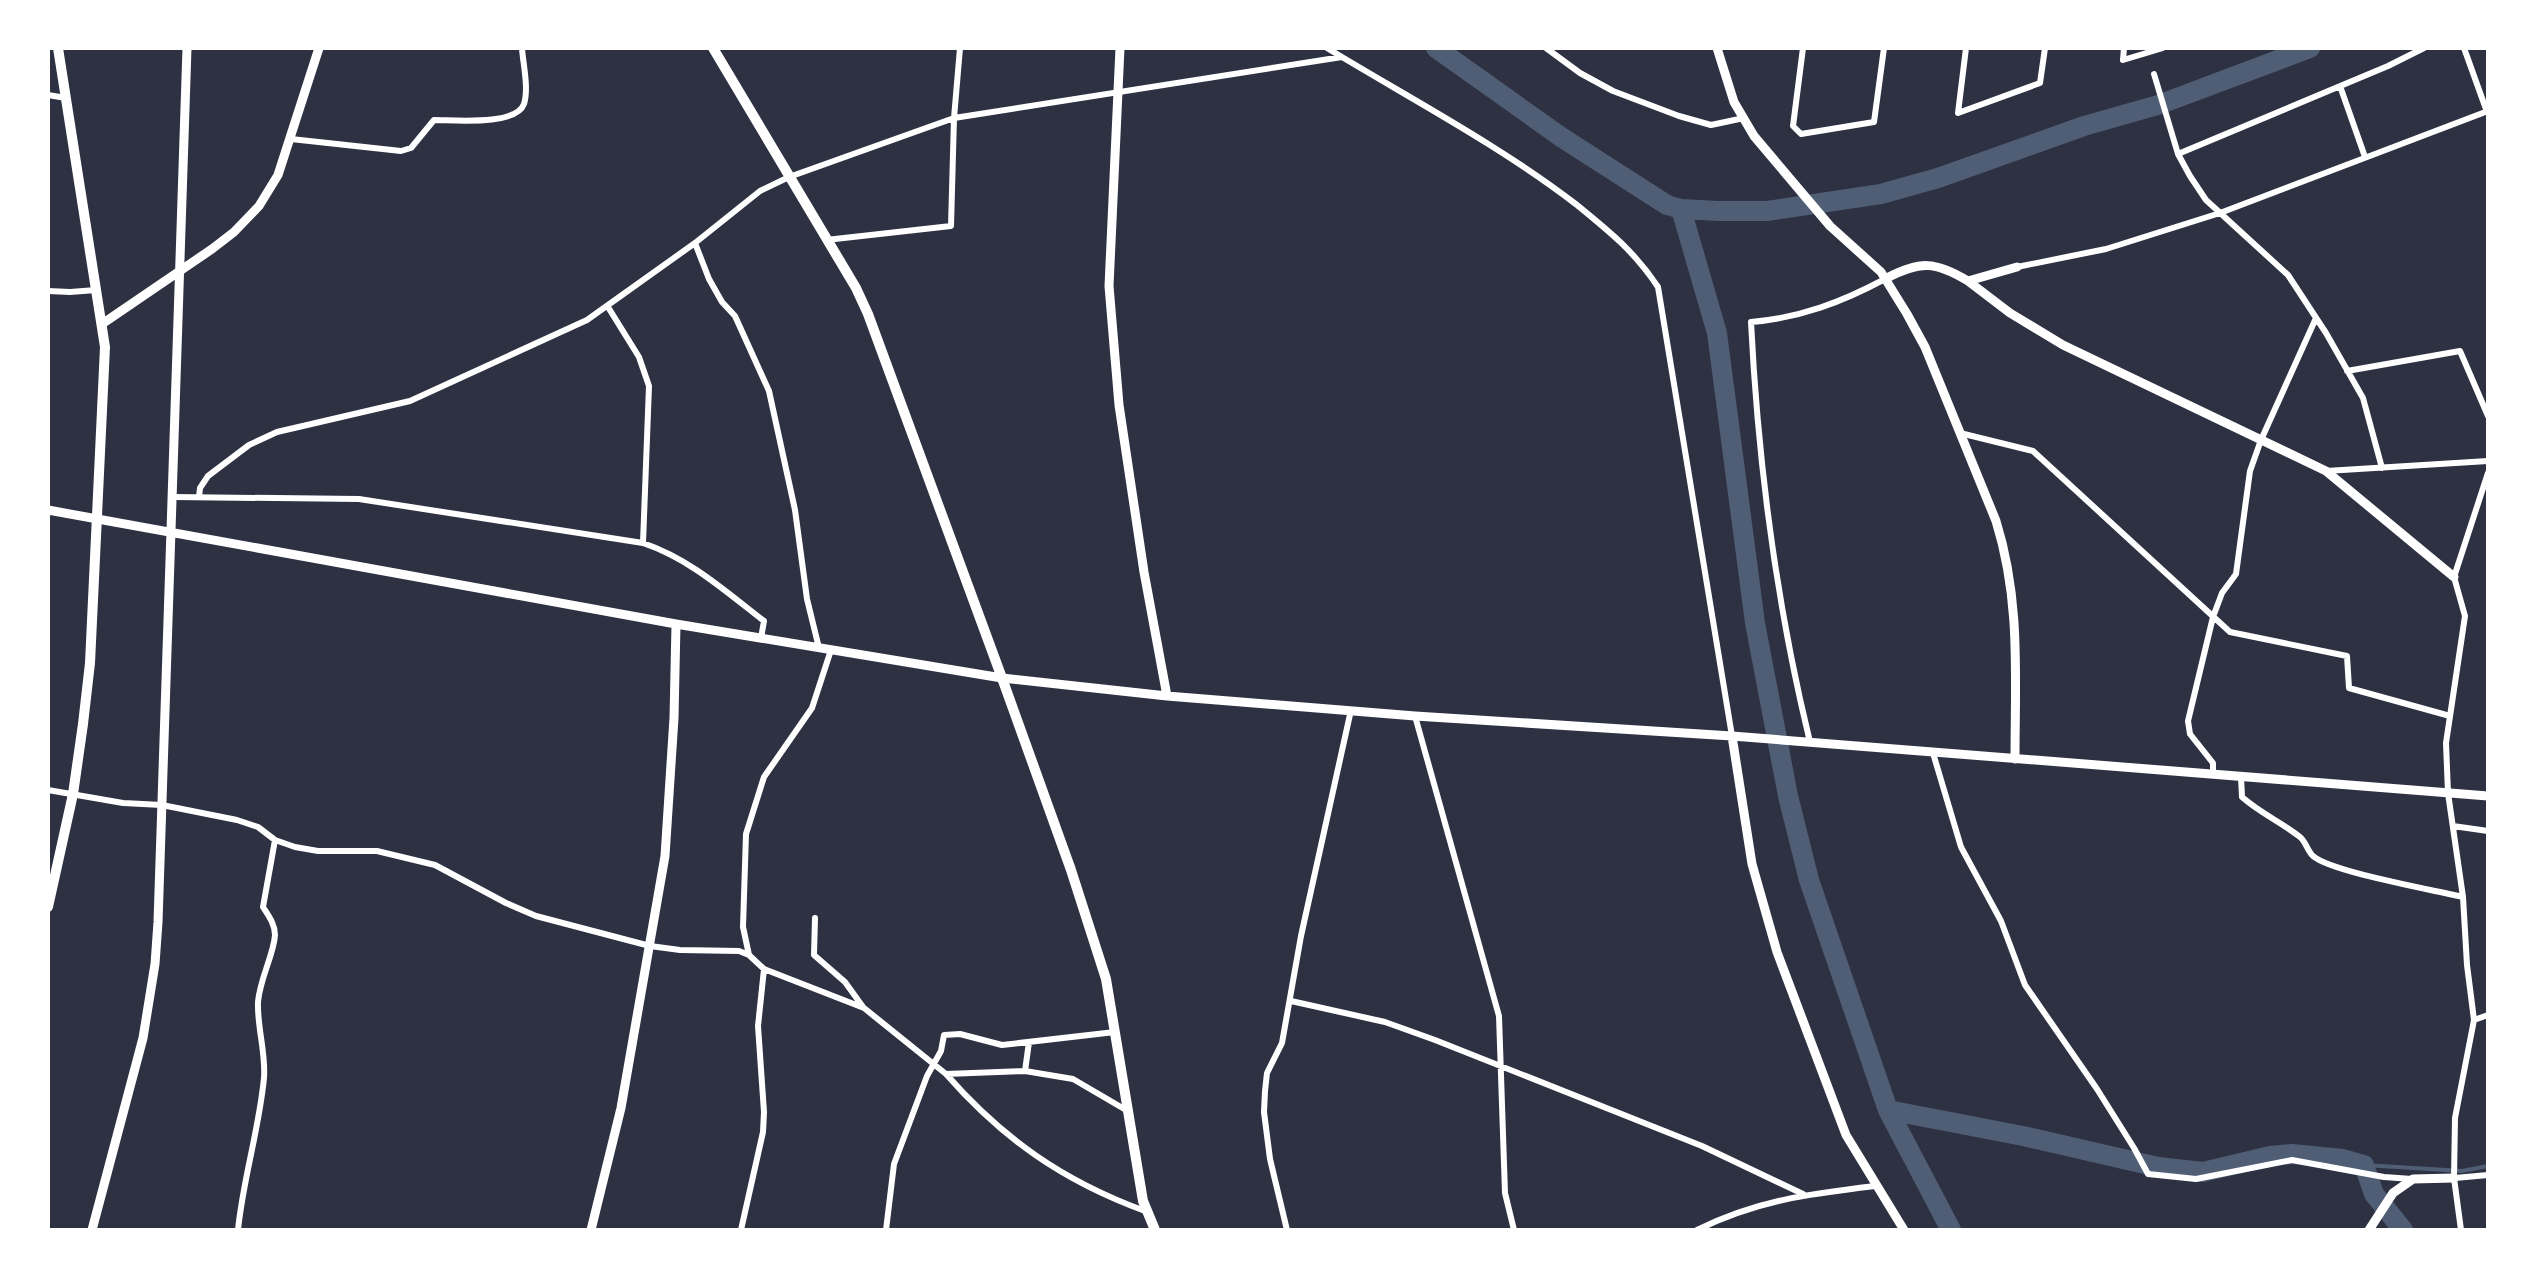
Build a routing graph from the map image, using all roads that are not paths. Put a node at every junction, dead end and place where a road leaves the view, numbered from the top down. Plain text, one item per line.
1 (58, 48) edge
2 (187, 48) edge
3 (320, 48) edge
4 (522, 48) edge
5 (713, 48) edge
6 (960, 48) edge
7 (1120, 48) edge
8 (1327, 48) edge
9 (1546, 48) edge
10 (1717, 48) edge
11 (1803, 48) edge
12 (1884, 48) edge
13 (1966, 48) edge
14 (2045, 48) edge
15 (2124, 48) edge
16 (2163, 48) edge
17 (2424, 48) edge
18 (2464, 48) edge
19 (1342, 57) junction
20 (2154, 74) dead end
21 (2340, 86) junction
22 (1117, 92) junction
23 (48, 94) edge
24 (66, 98) junction
25 (2488, 112) edge
26 (954, 118) junction
27 (1744, 118) junction
28 (291, 139) junction
29 (2178, 154) junction
30 (2365, 157) junction
31 (789, 177) junction
32 (2220, 213) junction
33 (826, 240) junction
34 (695, 243) junction
35 (2018, 267) joint
36 (181, 269) junction
37 (1886, 278) junction
38 (1968, 280) junction
39 (48, 290) edge
40 (97, 290) junction
41 (608, 306) junction
42 (2316, 318) junction
43 (102, 324) junction
44 (2347, 371) junction
45 (2488, 416) edge
46 (1960, 433) junction
47 (2261, 440) junction
48 (2488, 461) edge
49 (2382, 468) junction
50 (2326, 471) junction
51 (2488, 473) edge
52 (174, 497) junction
53 (198, 497) junction
54 (48, 510) edge
55 (96, 518) junction
56 (171, 531) junction
57 (644, 543) junction
58 (2454, 577) junction
59 (2213, 617) junction
60 (676, 624) junction
61 (761, 638) junction
62 (819, 648) junction
63 (831, 650) junction
64 (1002, 678) junction
65 (1168, 696) junction
66 (1350, 710) junction
67 (1415, 716) junction
68 (2450, 716) junction
69 (1736, 736) junction
70 (1808, 742) junction
71 (1934, 753) junction
72 (2014, 759) junction
73 (2213, 775) junction
74 (2241, 777) junction
75 (48, 790) edge
76 (2448, 793) junction
77 (73, 794) junction
78 (2488, 796) edge
79 (162, 805) junction
80 (2452, 826) junction
81 (2488, 831) edge
82 (275, 840) junction
83 (2463, 897) junction
84 (48, 906) edge
85 (816, 918) dead end
86 (650, 946) junction
87 (750, 955) junction
88 (764, 969) junction
89 (1291, 1001) junction
90 (864, 1008) junction
91 (2488, 1015) edge
92 (2474, 1020) junction
93 (1115, 1032) junction
94 (1029, 1042) junction
95 (934, 1064) junction
96 (1502, 1067) junction
97 (1025, 1071) junction
98 (946, 1074) junction
99 (1128, 1111) junction
100 (2488, 1175) edge
101 (2454, 1177) junction
102 (2413, 1179) junction
103 (1876, 1186) junction
104 (1803, 1194) junction
105 (1146, 1212) junction
106 (2371, 1226) edge
107 (92, 1230) edge
108 (238, 1230) edge
109 (592, 1230) edge
110 (741, 1230) edge
111 (886, 1230) edge
112 (1155, 1230) edge
113 (1287, 1230) edge
114 (1514, 1230) edge
115 (1697, 1230) edge
116 (1904, 1230) edge
117 (2462, 1230) edge

1 - 24 main road
2 - 36 street
3 - 28 street
4 - 28 street
5 - 31 main road
6 - 26 street
7 - 22 street
8 - 19 street
9 - 27 street
10 - 27 street
11 - 12 street
13 - 14 street
15 - 16 street
17 - 21 street
18 - 25 street
19 - 22 street
19 - 69 street
20 - 29 street
21 - 29 street
21 - 30 street
22 - 26 street
22 - 65 street
23 - 24 street
24 - 40 main road
25 - 30 street
26 - 31 street
26 - 33 street
27 - 37 street
28 - 36 street
29 - 32 street
30 - 32 street
31 - 33 main road
31 - 34 street
32 - 35 street
32 - 42 street
33 - 64 main road
34 - 41 street
34 - 62 street
35 - 38 street
36 - 43 street
36 - 52 street
37 - 38 street
37 - 46 street
37 - 70 street
38 - 47 street
39 - 40 street
40 - 43 main road
41 - 53 street
41 - 57 street
42 - 44 street
42 - 47 street
43 - 55 main road
44 - 45 street
44 - 49 street
46 - 59 street
46 - 72 street
47 - 50 street
47 - 59 street
48 - 49 street
49 - 50 street
50 - 58 street
51 - 58 street
52 - 53 street
52 - 56 street
53 - 57 street
54 - 55 street
55 - 56 street
55 - 77 main road
56 - 60 street
56 - 79 street
57 - 61 street
58 - 68 street
59 - 68 street
59 - 73 street
60 - 61 street
60 - 86 street
61 - 62 street
62 - 63 street
63 - 64 street
63 - 87 street
64 - 65 street
64 - 93 main road
65 - 66 street
66 - 67 street
66 - 89 street
67 - 69 street
67 - 96 street
68 - 76 street
69 - 70 street
69 - 103 street
70 - 71 street
71 - 72 street
71 - 102 street
72 - 73 street
73 - 74 street
74 - 76 street
74 - 83 street
75 - 77 street
76 - 78 street
76 - 80 street
77 - 79 street
77 - 84 main road
79 - 82 street
79 - 107 street
80 - 81 street
80 - 83 street
82 - 86 street
82 - 108 street
83 - 92 street
85 - 90 street
86 - 87 street
86 - 109 street
87 - 88 street
88 - 90 street
88 - 110 street
89 - 96 street
89 - 113 street
90 - 95 street
91 - 92 street
92 - 101 street
93 - 94 street
93 - 99 main road
94 - 95 street
94 - 97 street
95 - 98 street
95 - 111 street
96 - 104 street
96 - 114 street
97 - 98 street
97 - 99 street
98 - 105 street
99 - 105 main road
100 - 101 street
101 - 102 street
101 - 117 street
102 - 106 street
103 - 104 street
103 - 116 street
104 - 115 street
105 - 112 main road

